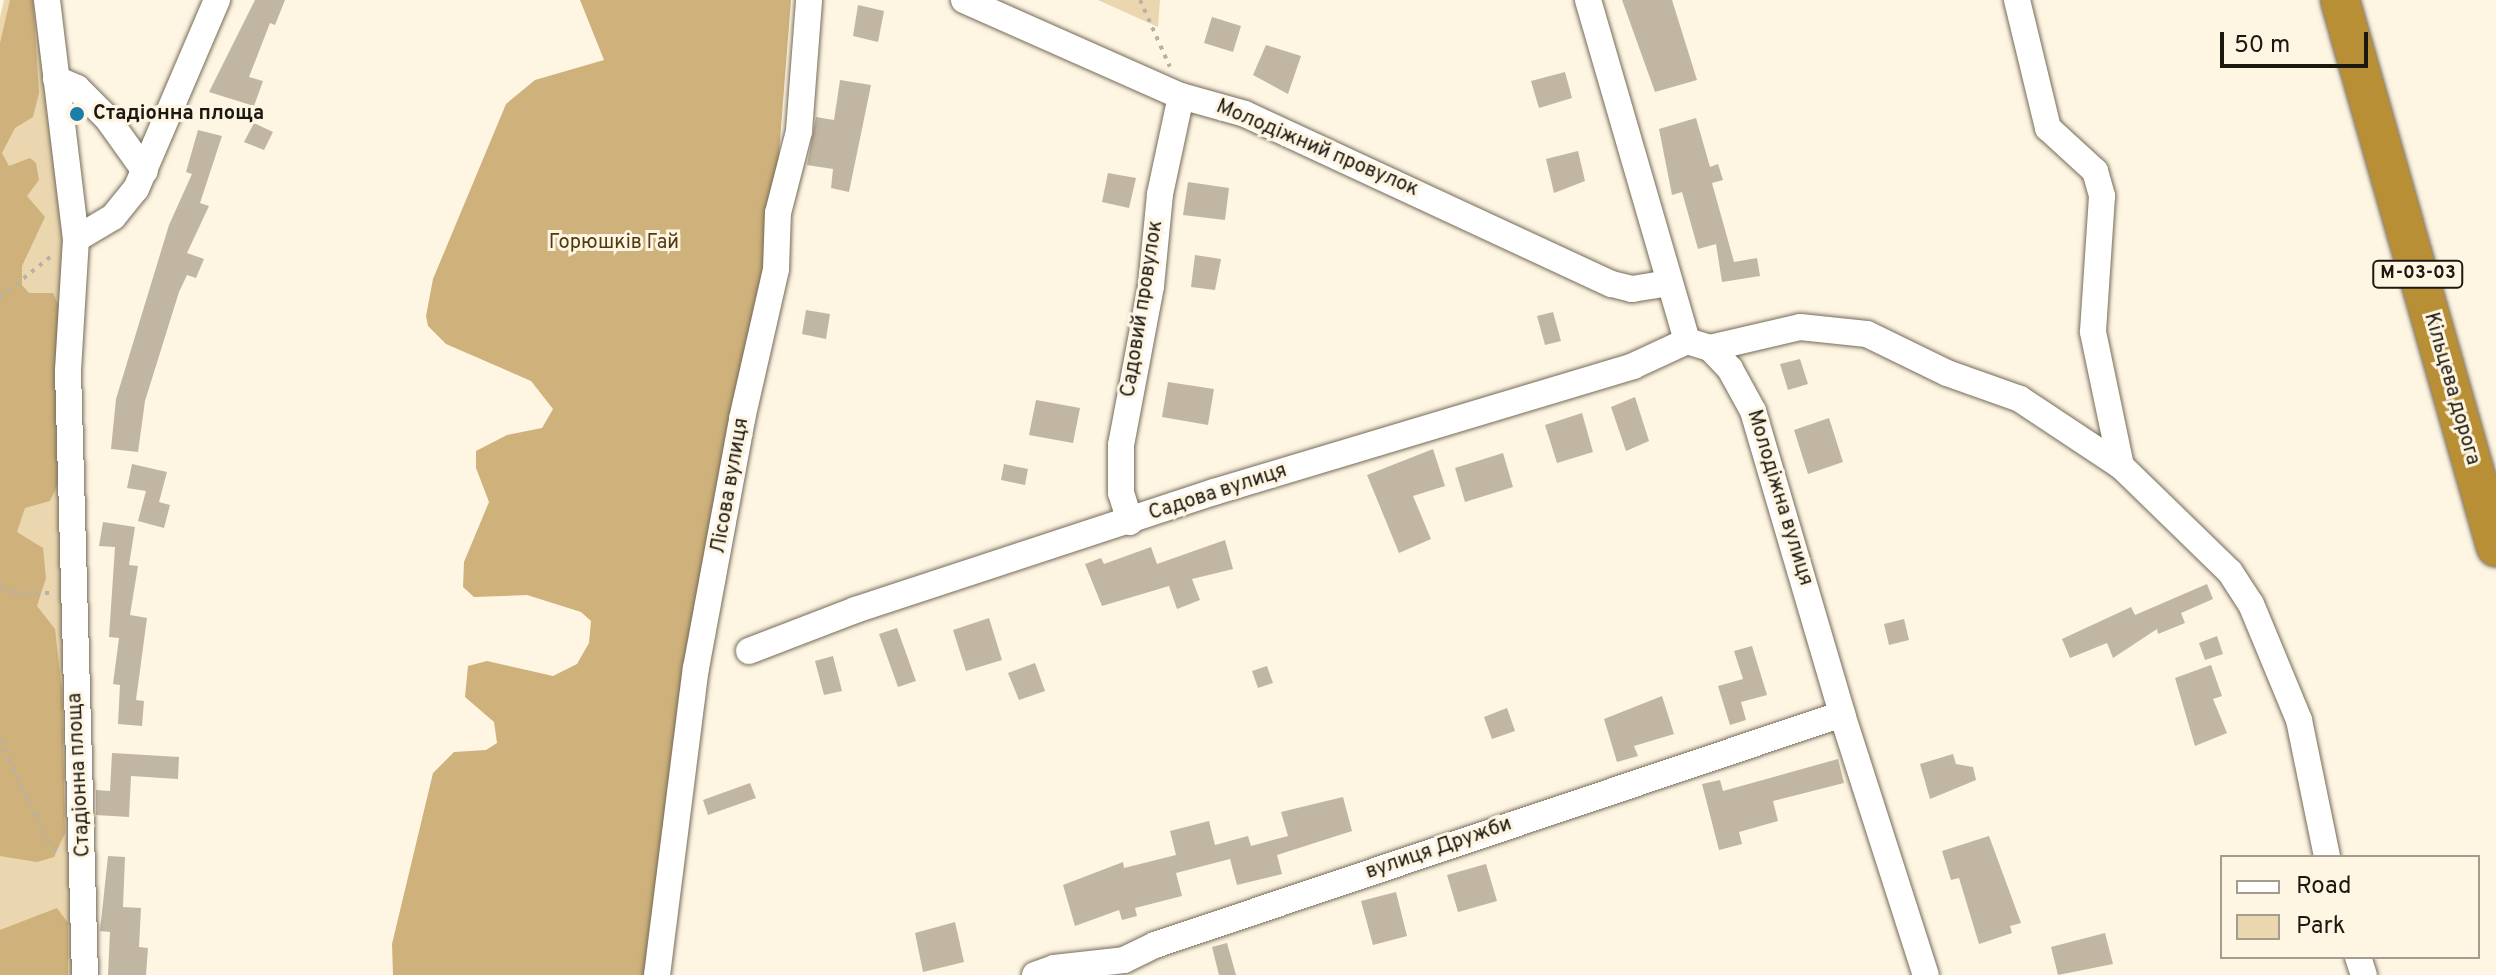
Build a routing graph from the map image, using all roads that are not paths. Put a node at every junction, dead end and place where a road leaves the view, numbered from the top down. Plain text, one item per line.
1 (47, 0) edge
2 (217, 0) edge
3 (809, 0) edge
4 (964, 0) edge
5 (1588, 0) edge
6 (2017, 0) edge
7 (2340, 0) edge
8 (56, 79) junction
9 (1181, 96) junction
10 (145, 171) junction
11 (76, 239) junction
12 (1669, 283) junction
13 (1699, 345) junction
14 (2121, 466) junction
15 (1130, 522) junction
16 (2496, 547) edge
17 (749, 651) dead end
18 (1842, 714) junction
19 (2327, 855) edge
20 (85, 975) edge
21 (657, 975) edge
22 (1035, 975) edge
23 (1926, 975) edge

1 - 8 street, Стадіонна площа
2 - 10 street
3 - 21 street, Лісова вулиця
4 - 9 street, Молодіжний провулок
5 - 12 street, Молодіжна вулиця
6 - 14 street
7 - 16 highway, Кільцева дорога / М-03-03
8 - 10 street
8 - 11 street, Стадіонна площа
9 - 12 street, Молодіжний провулок
9 - 15 street, Садовий провулок
10 - 11 street
11 - 20 street, Стадіонна площа
12 - 13 street, Молодіжна вулиця
13 - 14 street
13 - 15 street, Садова вулиця
13 - 18 street, Молодіжна вулиця
14 - 19 street
15 - 17 street, Садова вулиця
18 - 22 street, вулиця Дружби
18 - 23 street, Молодіжна вулиця

